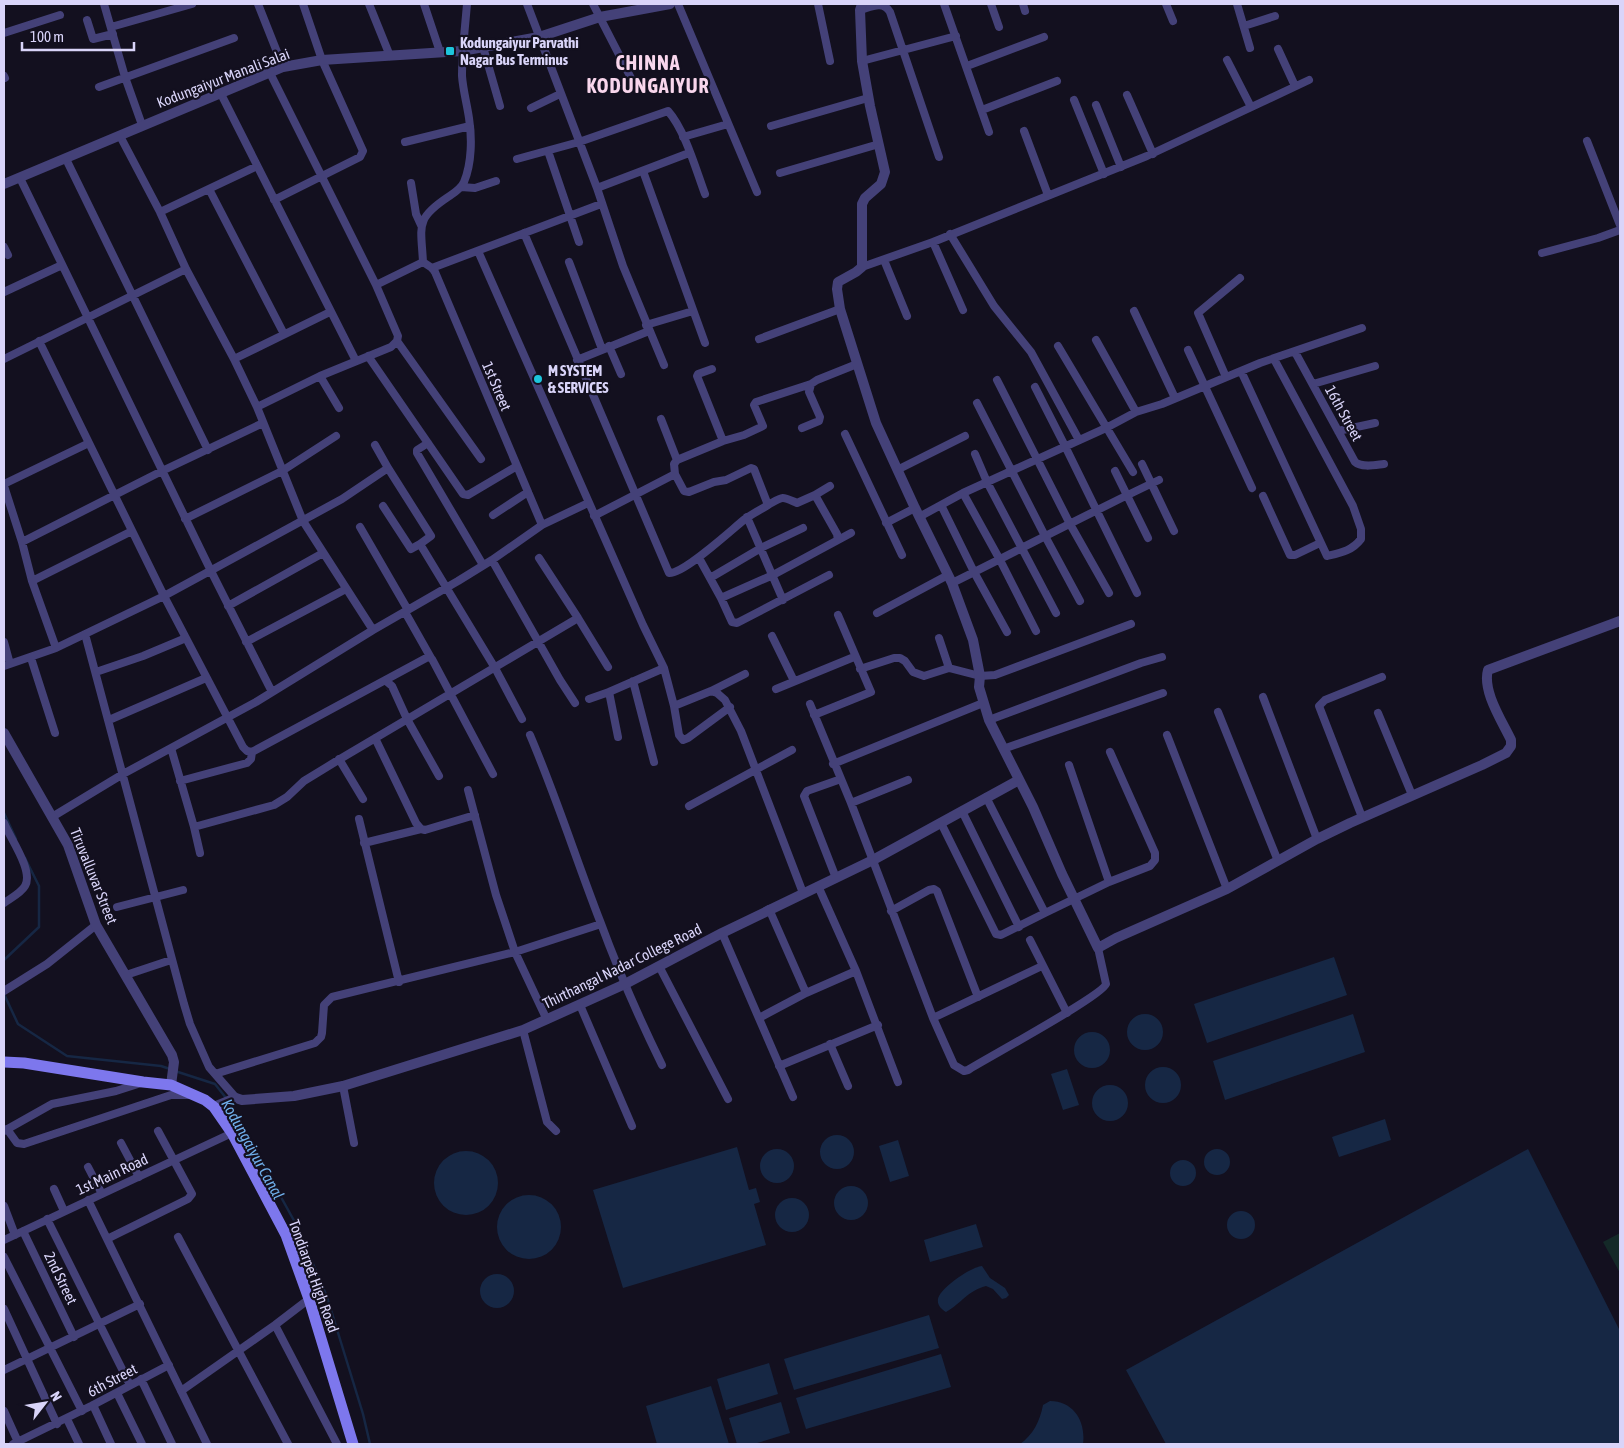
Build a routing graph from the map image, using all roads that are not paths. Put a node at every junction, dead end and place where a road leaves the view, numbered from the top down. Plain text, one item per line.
1 (104, 4) edge
2 (192, 4) edge
3 (258, 4) edge
4 (303, 4) edge
5 (370, 4) edge
6 (424, 4) edge
7 (468, 4) edge
8 (527, 4) edge
9 (592, 4) edge
10 (670, 4) edge
11 (678, 4) edge
12 (818, 4) edge
13 (944, 4) edge
14 (991, 4) edge
15 (1166, 4) edge
16 (1237, 4) edge
17 (861, 7) edge
18 (60, 15) dead end
19 (1275, 16) dead end
20 (600, 17) junction
21 (87, 20) dead end
22 (1173, 21) dead end
23 (1244, 26) junction
24 (999, 27) dead end
25 (112, 30) junction
26 (4, 33) edge
27 (956, 36) junction
28 (539, 37) junction
29 (1044, 37) dead end
30 (234, 38) dead end
31 (483, 47) junction
32 (1250, 48) dead end
33 (1278, 49) dead end
34 (903, 50) junction
35 (462, 51) junction
36 (440, 52) junction
37 (390, 56) junction
38 (322, 60) junction
39 (1227, 60) dead end
40 (830, 61) dead end
41 (862, 62) junction
42 (967, 66) junction
43 (283, 68) junction
44 (270, 73) junction
45 (126, 77) junction
46 (631, 78) dead end
47 (1308, 80) dead end
48 (1057, 81) dead end
49 (1295, 86) junction
50 (98, 87) dead end
51 (221, 94) junction
52 (560, 94) junction
53 (1127, 95) dead end
54 (868, 98) junction
55 (1074, 100) dead end
56 (1096, 105) dead end
57 (500, 106) dead end
58 (1251, 107) junction
59 (531, 108) dead end
60 (982, 110) junction
61 (728, 124) junction
62 (142, 125) junction
63 (470, 126) junction
64 (771, 126) dead end
65 (1024, 131) dead end
66 (989, 132) dead end
67 (120, 136) junction
68 (683, 137) junction
69 (1587, 141) dead end
70 (405, 142) dead end
71 (578, 142) junction
72 (879, 144) junction
73 (548, 151) junction
74 (689, 153) junction
75 (1153, 154) junction
76 (939, 157) dead end
77 (66, 159) junction
78 (517, 159) dead end
79 (257, 166) junction
80 (1122, 167) junction
81 (642, 171) junction
82 (780, 173) dead end
83 (1104, 174) junction
84 (321, 176) junction
85 (20, 178) junction
86 (496, 181) dead end
87 (411, 183) dead end
88 (4, 184) edge
89 (461, 187) junction
90 (597, 188) junction
91 (209, 189) junction
92 (757, 192) dead end
93 (705, 194) dead end
94 (1048, 196) junction
95 (274, 200) junction
96 (601, 204) junction
97 (160, 212) junction
98 (568, 216) junction
99 (421, 225) junction
100 (1620, 225) edge
101 (1620, 230) edge
102 (524, 233) junction
103 (950, 234) junction
104 (579, 242) dead end
105 (933, 242) junction
106 (478, 251) junction
107 (1542, 253) dead end
108 (884, 260) junction
109 (423, 262) junction
110 (569, 262) dead end
111 (62, 265) junction
112 (862, 267) junction
113 (432, 268) junction
114 (186, 269) junction
115 (1240, 278) dead end
116 (376, 285) junction
117 (4, 292) edge
118 (134, 295) junction
119 (840, 309) junction
120 (693, 310) junction
121 (963, 310) dead end
122 (1134, 311) dead end
123 (330, 312) junction
124 (907, 316) dead end
125 (87, 318) junction
126 (648, 328) junction
127 (1362, 328) dead end
128 (284, 334) junction
129 (759, 339) dead end
130 (1096, 340) dead end
131 (39, 341) junction
132 (397, 342) junction
133 (705, 343) dead end
134 (1058, 346) dead end
135 (606, 347) junction
136 (1188, 350) dead end
137 (1295, 352) junction
138 (368, 356) junction
139 (4, 357) edge
140 (234, 359) junction
141 (1274, 359) junction
142 (577, 360) junction
143 (356, 361) junction
144 (857, 364) junction
145 (664, 365) dead end
146 (1375, 366) dead end
147 (712, 369) dead end
148 (1241, 371) junction
149 (621, 374) dead end
150 (320, 376) junction
151 (1226, 377) junction
152 (997, 380) dead end
153 (810, 384) junction
154 (1313, 384) junction
155 (1205, 386) junction
156 (1035, 387) dead end
157 (1175, 398) junction
158 (977, 403) dead end
159 (257, 407) junction
160 (339, 408) dead end
161 (1136, 412) junction
162 (661, 420) dead end
163 (263, 423) junction
164 (1375, 423) dead end
165 (802, 428) dead end
166 (1106, 428) junction
167 (1338, 431) junction
168 (845, 434) dead end
169 (336, 436) dead end
170 (965, 436) dead end
171 (1079, 440) junction
172 (723, 441) junction
173 (89, 443) junction
174 (428, 443) junction
175 (375, 445) dead end
176 (1065, 446) junction
177 (208, 450) junction
178 (975, 454) dead end
179 (481, 459) dead end
180 (1038, 459) junction
181 (677, 460) junction
182 (1142, 464) dead end
183 (1384, 464) dead end
184 (517, 466) junction
185 (388, 468) junction
186 (282, 470) junction
187 (897, 470) junction
188 (162, 471) junction
189 (1012, 471) junction
190 (1114, 471) dead end
191 (1133, 472) dead end
192 (675, 474) junction
193 (987, 482) junction
194 (1156, 482) junction
195 (4, 485) edge
196 (830, 486) dead end
197 (1252, 488) dead end
198 (528, 492) junction
199 (963, 493) junction
200 (636, 494) junction
201 (815, 494) junction
202 (1127, 495) junction
203 (115, 496) junction
204 (1263, 496) dead end
205 (588, 503) junction
206 (768, 505) junction
207 (941, 505) junction
208 (7, 506) edge
209 (383, 506) dead end
210 (1096, 510) junction
211 (917, 513) junction
212 (493, 515) dead end
213 (594, 516) junction
214 (747, 518) junction
215 (185, 519) junction
216 (303, 521) junction
217 (886, 523) junction
218 (1070, 524) junction
219 (542, 525) junction
220 (360, 527) dead end
221 (803, 528) dead end
222 (132, 531) junction
223 (1174, 531) dead end
224 (851, 533) dead end
225 (1045, 536) junction
226 (1148, 538) dead end
227 (838, 540) junction
228 (22, 542) junction
229 (1320, 543) junction
230 (420, 544) junction
231 (761, 548) junction
232 (1022, 549) junction
233 (323, 553) junction
234 (902, 555) dead end
235 (539, 558) dead end
236 (699, 558) junction
237 (492, 560) junction
238 (1000, 560) junction
239 (482, 565) junction
240 (210, 571) junction
241 (974, 572) junction
242 (773, 575) junction
243 (829, 575) dead end
244 (710, 578) junction
245 (950, 579) junction
246 (32, 581) junction
247 (446, 588) junction
248 (346, 589) junction
249 (1109, 593) dead end
250 (1137, 593) dead end
251 (164, 596) junction
252 (721, 598) junction
253 (783, 600) junction
254 (1080, 601) dead end
255 (228, 606) junction
256 (407, 611) junction
257 (877, 613) dead end
258 (1056, 613) dead end
259 (838, 615) dead end
260 (578, 618) junction
261 (1620, 622) edge
262 (1131, 624) dead end
263 (372, 630) junction
264 (1036, 631) dead end
265 (1007, 632) dead end
266 (85, 634) junction
267 (772, 636) dead end
268 (186, 638) junction
269 (939, 638) dead end
270 (4, 642) edge
271 (246, 642) junction
272 (538, 642) junction
273 (56, 648) junction
274 (854, 656) junction
275 (1162, 657) dead end
276 (31, 658) junction
277 (431, 658) junction
278 (7, 665) edge
279 (608, 667) dead end
280 (495, 668) junction
281 (664, 668) junction
282 (948, 668) junction
283 (860, 669) junction
284 (96, 672) junction
285 (745, 674) dead end
286 (980, 676) junction
287 (1382, 677) dead end
288 (206, 678) junction
289 (386, 681) junction
290 (633, 681) junction
291 (794, 681) junction
292 (776, 688) dead end
293 (711, 691) junction
294 (272, 692) junction
295 (609, 692) junction
296 (1163, 693) dead end
297 (450, 694) junction
298 (1264, 697) dead end
299 (589, 699) dead end
300 (575, 703) dead end
301 (983, 703) junction
302 (810, 704) dead end
303 (674, 706) junction
304 (730, 707) junction
305 (1218, 712) dead end
306 (1378, 713) dead end
307 (814, 715) junction
308 (228, 718) junction
309 (407, 719) junction
310 (522, 719) dead end
311 (109, 720) junction
312 (989, 720) junction
313 (4, 733) edge
314 (55, 733) dead end
315 (530, 735) dead end
316 (1167, 735) dead end
317 (375, 738) junction
318 (618, 738) dead end
319 (171, 748) junction
320 (1003, 749) junction
321 (792, 750) dead end
322 (252, 752) junction
323 (1110, 752) dead end
324 (340, 759) junction
325 (654, 762) dead end
326 (833, 764) junction
327 (1069, 765) dead end
328 (756, 770) junction
329 (123, 774) junction
330 (493, 774) dead end
331 (439, 776) dead end
332 (841, 779) junction
333 (908, 780) dead end
334 (1019, 780) junction
335 (180, 781) junction
336 (468, 790) dead end
337 (1412, 795) junction
338 (986, 798) junction
339 (363, 799) dead end
340 (851, 803) junction
341 (689, 806) dead end
342 (962, 811) junction
343 (475, 815) junction
344 (1362, 817) junction
345 (52, 818) junction
346 (359, 819) dead end
347 (4, 823) edge
348 (941, 823) junction
349 (194, 827) junction
350 (421, 829) junction
351 (6, 832) edge
352 (1317, 839) junction
353 (364, 843) junction
354 (200, 853) dead end
355 (873, 860) junction
356 (1278, 861) junction
357 (836, 878) junction
358 (1110, 882) junction
359 (818, 886) junction
360 (1227, 888) junction
361 (183, 890) dead end
362 (802, 893) junction
363 (155, 897) junction
364 (1073, 898) junction
365 (4, 903) edge
366 (117, 907) dead end
367 (769, 909) junction
368 (890, 911) junction
369 (1045, 913) junction
370 (601, 924) junction
371 (96, 925) junction
372 (1019, 927) junction
373 (722, 932) junction
374 (1030, 940) dead end
375 (1098, 948) junction
376 (515, 952) junction
377 (171, 960) junction
378 (659, 966) junction
379 (1042, 966) junction
380 (856, 971) junction
381 (126, 975) junction
382 (398, 982) junction
383 (625, 984) junction
384 (5, 990) edge
385 (806, 993) junction
386 (978, 997) junction
387 (580, 1005) junction
388 (1067, 1012) junction
389 (759, 1018) junction
390 (933, 1018) junction
391 (547, 1020) junction
392 (878, 1025) junction
393 (523, 1030) junction
394 (830, 1044) junction
395 (4, 1062) edge
396 (662, 1065) dead end
397 (779, 1066) junction
398 (215, 1074) junction
399 (143, 1082) junction
400 (171, 1082) junction
401 (898, 1082) dead end
402 (343, 1086) junction
403 (848, 1086) dead end
404 (194, 1094) junction
405 (792, 1098) dead end
406 (728, 1099) dead end
407 (226, 1102) junction
408 (632, 1126) dead end
409 (5, 1130) edge
410 (158, 1131) dead end
411 (556, 1131) dead end
412 (232, 1133) junction
413 (121, 1143) dead end
414 (354, 1143) dead end
415 (174, 1160) junction
416 (88, 1167) dead end
417 (139, 1177) junction
418 (54, 1189) dead end
419 (102, 1194) junction
420 (88, 1200) junction
421 (4, 1206) edge
422 (64, 1211) junction
423 (47, 1219) junction
424 (23, 1231) junction
425 (15, 1235) junction
426 (178, 1237) dead end
427 (107, 1239) junction
428 (4, 1240) edge
429 (4, 1257) edge
430 (309, 1300) junction
431 (140, 1304) junction
432 (4, 1310) edge
433 (100, 1324) junction
434 (275, 1325) junction
435 (74, 1337) junction
436 (50, 1348) junction
437 (239, 1351) junction
438 (27, 1359) junction
439 (169, 1365) junction
440 (4, 1370) edge
441 (141, 1379) junction
442 (130, 1385) junction
443 (181, 1391) junction
444 (117, 1393) junction
445 (93, 1405) junction
446 (4, 1411) edge
447 (82, 1411) junction
448 (66, 1419) junction
449 (57, 1424) junction
450 (29, 1441) edge
451 (16, 1443) edge
452 (79, 1444) edge
453 (111, 1444) edge
454 (142, 1444) edge
455 (172, 1444) edge
456 (207, 1444) edge
457 (288, 1444) edge
458 (337, 1444) edge
459 (354, 1444) edge

1 - 25 street
2 - 25 street
3 - 43 street
4 - 38 street
5 - 37 street
6 - 36 street
7 - 35 street
8 - 28 street
9 - 20 street
10 - 20 street, Kodungaiyur Manali Salai
11 - 61 street
12 - 40 street
13 - 27 street
14 - 24 street
15 - 22 street
16 - 23 street
17 - 34 street
17 - 41 street
18 - 26 street
19 - 23 street
20 - 28 street, Kodungaiyur Manali Salai
20 - 46 street
21 - 25 street
23 - 32 street
25 - 45 street
27 - 34 street
27 - 42 street
28 - 31 street, Kodungaiyur Manali Salai
28 - 52 street
29 - 42 street
30 - 45 street
31 - 35 street, Kodungaiyur Manali Salai
31 - 57 street
33 - 49 street
34 - 41 street
34 - 76 street
35 - 36 street, Kodungaiyur Manali Salai
35 - 63 street
36 - 37 street, Kodungaiyur Manali Salai
37 - 38 street, Kodungaiyur Manali Salai
38 - 43 street, Kodungaiyur Manali Salai
38 - 84 street
39 - 58 street
41 - 54 street
42 - 60 street
43 - 44 street, Kodungaiyur Manali Salai
44 - 51 street, Kodungaiyur Manali Salai
44 - 84 street
45 - 50 street
45 - 62 street
47 - 49 street
48 - 60 street
49 - 58 street
51 - 62 street, Kodungaiyur Manali Salai
51 - 79 street
52 - 59 street
52 - 71 street
53 - 75 street
54 - 64 street
54 - 72 street
55 - 83 street
56 - 80 street
58 - 75 street
60 - 66 street
61 - 68 street
61 - 92 street
62 - 67 street, Kodungaiyur Manali Salai
63 - 70 street
63 - 89 street
65 - 94 street
67 - 77 street, Kodungaiyur Manali Salai
67 - 97 street
68 - 71 street
68 - 74 street
69 - 100 street
71 - 73 street
71 - 90 street
72 - 82 street
72 - 112 street
73 - 78 street
73 - 98 street
74 - 81 street
74 - 93 street
75 - 80 street
77 - 85 street, Kodungaiyur Manali Salai
77 - 118 street
79 - 91 street
79 - 95 street
80 - 83 street
81 - 90 street
81 - 120 street
83 - 94 street
84 - 95 street
84 - 116 street
85 - 88 street, Kodungaiyur Manali Salai
85 - 111 street
86 - 89 street
87 - 99 street
89 - 99 street
90 - 96 street
91 - 97 street
91 - 128 street
94 - 103 street
95 - 123 street
96 - 98 street
96 - 126 street
97 - 114 street
98 - 102 street
98 - 104 street
99 - 109 street
101 - 107 street
102 - 106 street
102 - 142 street
103 - 105 street
103 - 171 street
105 - 108 street
105 - 121 street
106 - 113 street
106 - 205 street
108 - 112 street
108 - 124 street
109 - 113 street
109 - 116 street
110 - 135 street
111 - 117 street
111 - 125 street
112 - 119 street
113 - 184 street, 1st Street
114 - 118 street
114 - 140 street
115 - 151 street
116 - 132 street
118 - 125 street
118 - 177 street
119 - 129 street
119 - 144 street
120 - 126 street
120 - 133 street
122 - 157 street
123 - 128 street
123 - 143 street
125 - 131 street
125 - 188 street
126 - 135 street
126 - 145 street
127 - 137 street
128 - 140 street
130 - 161 street
131 - 139 street
131 - 173 street
132 - 138 street
132 - 179 street
134 - 166 street
135 - 142 street
135 - 149 street
136 - 155 street
137 - 141 street
137 - 154 street, 16th Street
138 - 143 street
138 - 174 street
140 - 159 street
141 - 148 street
141 - 229 street
142 - 200 street
143 - 150 street
144 - 153 street
144 - 187 street
146 - 154 street
147 - 172 street
148 - 151 street
148 - 229 street
150 - 159 street
150 - 160 street
151 - 155 street
152 - 180 street
153 - 165 street
153 - 172 street
154 - 167 street, 16th Street
155 - 157 street
155 - 197 street
156 - 176 street
157 - 161 street
158 - 189 street
159 - 163 street
161 - 166 street
162 - 181 street
163 - 177 street
163 - 186 street
164 - 167 street
166 - 171 street
166 - 191 street
167 - 183 street, 16th Street
168 - 217 street
169 - 186 street
170 - 187 street
171 - 176 street
172 - 181 street
173 - 195 street
173 - 203 street
174 - 184 street
174 - 239 street
175 - 185 street
176 - 180 street
176 - 210 street
177 - 188 street
178 - 193 street
180 - 189 street
180 - 218 street
181 - 192 street
182 - 194 street
184 - 198 street, 1st Street
185 - 216 street
185 - 230 street
186 - 215 street
186 - 216 street
187 - 211 street
188 - 203 street
188 - 215 street
189 - 193 street
189 - 225 street
190 - 202 street
192 - 200 street
192 - 206 street
193 - 199 street
193 - 232 street
194 - 202 street
194 - 223 street
195 - 208 street
196 - 201 street
198 - 212 street
198 - 219 street, 1st Street
199 - 207 street
199 - 238 street
200 - 213 street
200 - 236 street
201 - 206 street
201 - 227 street
202 - 210 street
202 - 226 street
203 - 222 street
203 - 228 street
204 - 229 street
205 - 213 street
205 - 219 street
206 - 214 street
207 - 211 street
207 - 241 street
208 - 228 street
209 - 230 street
210 - 218 street
210 - 250 street
211 - 217 street
211 - 245 street
213 - 281 street
214 - 231 street
214 - 236 street
215 - 240 street
216 - 233 street
216 - 240 street
217 - 234 street
218 - 225 street
218 - 249 street
219 - 237 street
220 - 256 street
221 - 231 street
222 - 246 street
222 - 251 street
224 - 227 street
225 - 232 street
225 - 254 street
227 - 242 street
228 - 246 street
230 - 247 street
231 - 242 street
231 - 244 street
232 - 238 street
232 - 258 street
233 - 248 street
233 - 255 street
235 - 260 street
236 - 244 street
237 - 239 street
237 - 272 street
238 - 241 street
238 - 264 street
239 - 247 street
240 - 251 street
240 - 255 street
241 - 245 street
241 - 265 street
242 - 252 street
242 - 253 street
243 - 253 street
244 - 252 street
245 - 257 street
245 - 286 street
246 - 273 street
247 - 256 street
247 - 280 street
248 - 263 street
248 - 271 street
251 - 266 street
251 - 268 street
252 - 253 street
255 - 271 street
256 - 263 street
256 - 277 street
259 - 274 street
260 - 272 street
260 - 279 street
261 - 337 street
262 - 286 street
263 - 294 street
266 - 273 street
266 - 284 street
267 - 291 street
268 - 284 street
268 - 288 street
269 - 282 street
270 - 278 street
271 - 294 street
272 - 280 street
272 - 300 street
273 - 276 street
274 - 283 street
274 - 291 street
275 - 312 street
276 - 278 street
276 - 314 street
277 - 289 street
277 - 297 street
280 - 297 street
280 - 310 street
281 - 290 street
281 - 303 street
282 - 283 street
282 - 286 street
283 - 307 street
284 - 311 street
285 - 293 street
286 - 301 street
287 - 344 street
288 - 308 street
288 - 311 street
289 - 309 street
289 - 322 street
290 - 295 street
290 - 325 street
291 - 292 street
293 - 303 street
293 - 304 street
294 - 308 street
295 - 299 street
295 - 318 street
296 - 320 street
297 - 309 street
297 - 330 street
298 - 352 street
301 - 312 street
301 - 326 street
302 - 307 street
303 - 304 street
304 - 328 street
305 - 356 street
306 - 337 street
307 - 326 street
308 - 319 street
308 - 322 street
309 - 317 street
309 - 331 street
311 - 329 street
312 - 320 street
313 - 345 street, Tiruvalluvar Street
315 - 370 street
316 - 360 street
317 - 324 street
317 - 350 street
319 - 329 street
319 - 335 street
320 - 334 street
321 - 328 street
322 - 335 street
323 - 358 street
324 - 339 street
324 - 349 street
326 - 332 street
327 - 358 street
328 - 341 street
328 - 362 street
329 - 345 street
329 - 363 street
332 - 340 street
332 - 357 street
333 - 340 street
334 - 338 street, Thirthangal Nadar College Road
334 - 364 street
335 - 349 street
336 - 343 street
337 - 344 street
338 - 342 street, Thirthangal Nadar College Road
338 - 369 street
340 - 355 street
342 - 348 street, Thirthangal Nadar College Road
342 - 372 street
343 - 350 street
343 - 376 street
344 - 352 street
345 - 371 street, Tiruvalluvar Street
346 - 353 street
347 - 351 street
348 - 355 street, Thirthangal Nadar College Road
348 - 372 street
349 - 354 street
350 - 353 street
351 - 365 street
352 - 356 street
353 - 382 street
355 - 357 street, Thirthangal Nadar College Road
355 - 368 street
356 - 360 street
357 - 359 street, Thirthangal Nadar College Road
358 - 364 street
359 - 362 street, Thirthangal Nadar College Road
359 - 380 street
360 - 375 street
361 - 363 street
362 - 367 street, Thirthangal Nadar College Road
363 - 366 street
363 - 377 street
364 - 369 street
364 - 375 street
367 - 373 street, Thirthangal Nadar College Road
367 - 385 street
368 - 386 street
368 - 390 street
369 - 372 street
370 - 376 street
370 - 383 street
371 - 381 street, Tiruvalluvar Street
371 - 384 street
373 - 378 street, Thirthangal Nadar College Road
373 - 389 street
374 - 379 street
375 - 388 street
376 - 382 street
376 - 391 street
377 - 381 street
377 - 398 street
378 - 383 street, Thirthangal Nadar College Road
378 - 406 street
379 - 386 street
379 - 388 street
380 - 385 street
380 - 392 street
381 - 400 street, Tiruvalluvar Street
382 - 398 street
383 - 387 street, Thirthangal Nadar College Road
383 - 396 street
385 - 389 street
386 - 390 street
387 - 391 street, Thirthangal Nadar College Road
387 - 408 street
388 - 390 street
389 - 397 street
391 - 393 street, Thirthangal Nadar College Road
392 - 394 street
392 - 401 street
393 - 402 street, Thirthangal Nadar College Road
393 - 411 street
394 - 397 street
394 - 403 street
395 - 399 main road, Tondiarpet High Road
397 - 405 street
398 - 407 street
399 - 400 main road, Tondiarpet High Road
399 - 409 street
400 - 404 main road, Tondiarpet High Road
402 - 407 street, Thirthangal Nadar College Road
402 - 414 street
404 - 407 main road, Tondiarpet High Road
404 - 409 street
407 - 412 main road, Tondiarpet High Road
410 - 415 street
412 - 415 street, 1st Main Road
412 - 430 main road, Tondiarpet High Road
413 - 417 street
415 - 417 street, 1st Main Road
415 - 427 street
416 - 419 street
417 - 419 street, 1st Main Road
418 - 422 street
419 - 420 street, 1st Main Road
420 - 422 street, 1st Main Road
420 - 427 street
421 - 425 street
422 - 423 street, 1st Main Road
423 - 424 street, 1st Main Road
423 - 433 street
424 - 425 street, 1st Main Road
424 - 435 street, 2nd Street
425 - 428 street, 1st Main Road
426 - 437 street
427 - 431 street
429 - 436 street
430 - 434 street
430 - 459 main road, Tondiarpet High Road
431 - 433 street
431 - 439 street
432 - 438 street
433 - 435 street
433 - 442 street
434 - 437 street
434 - 458 street
435 - 436 street
436 - 438 street
436 - 447 street
437 - 443 street
437 - 457 street
438 - 440 street
438 - 449 street
439 - 441 street, 6th Street
439 - 443 street
441 - 442 street, 6th Street
441 - 455 street
442 - 444 street, 6th Street
443 - 456 street
444 - 445 street, 6th Street
444 - 454 street
445 - 447 street, 6th Street
445 - 453 street
446 - 451 street
447 - 448 street, 6th Street
448 - 449 street, 6th Street
448 - 452 street
449 - 450 street, 6th Street
450 - 451 street, 6th Street

